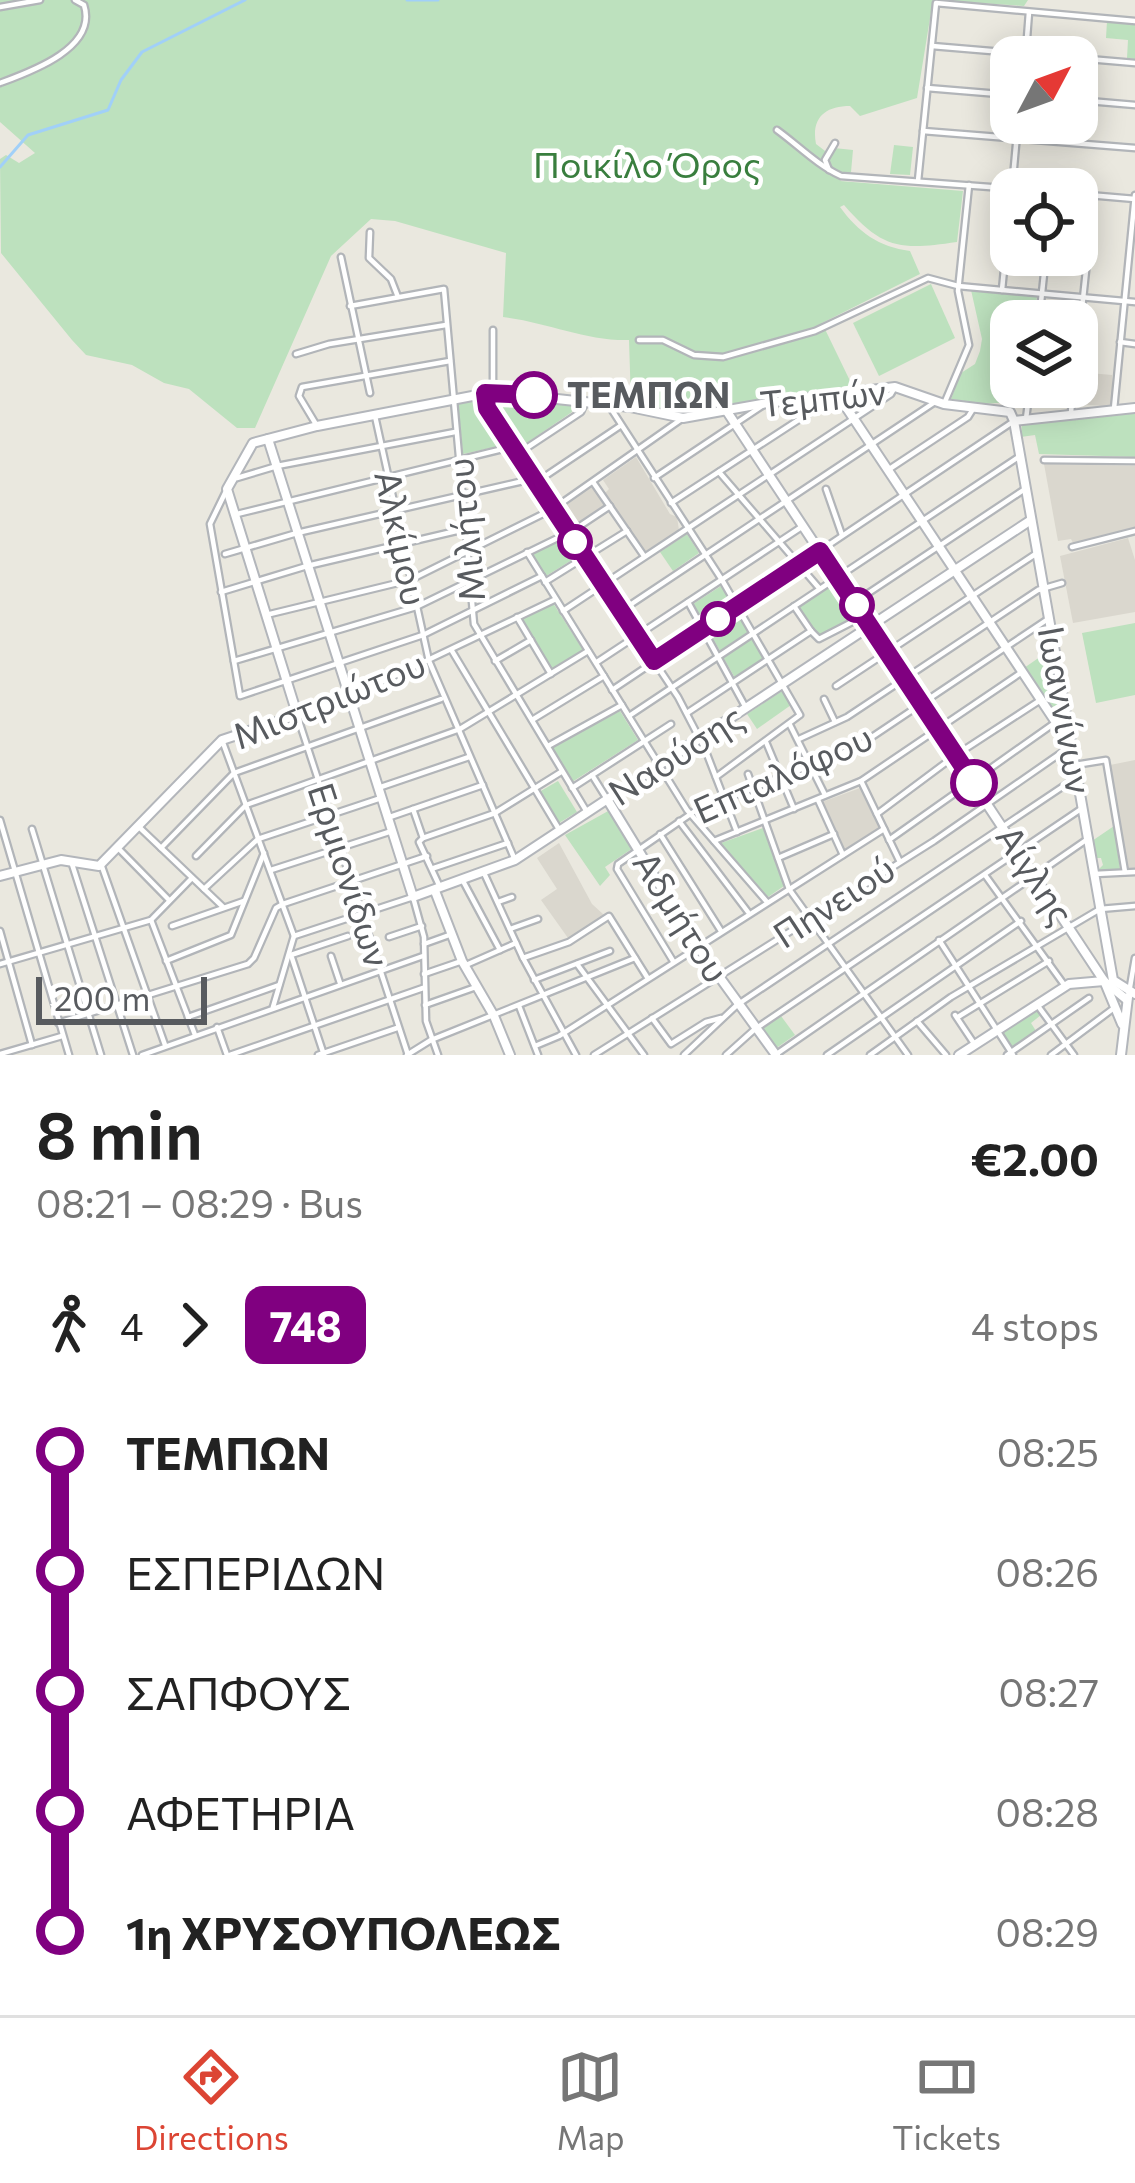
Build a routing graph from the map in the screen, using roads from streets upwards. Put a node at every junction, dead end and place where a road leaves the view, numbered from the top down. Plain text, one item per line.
1 (40, 0) edge
2 (75, 0) edge
3 (0, 7) edge
4 (1030, 12) junction
5 (1135, 21) edge
6 (1027, 36) edge
7 (932, 46) junction
8 (990, 52) edge
9 (1098, 60) edge
10 (1135, 63) edge
11 (0, 83) edge
12 (927, 88) junction
13 (990, 93) edge
14 (1098, 102) edge
15 (1135, 105) edge
16 (777, 130) dead end
17 (923, 131) junction
18 (990, 136) edge
19 (835, 142) dead end
20 (1088, 144) edge
21 (1135, 148) edge
22 (813, 157) junction
23 (825, 160) junction
24 (829, 170) junction
25 (918, 181) junction
26 (969, 185) junction
27 (990, 188) edge
28 (1098, 196) edge
29 (1135, 198) edge
30 (370, 232) dead end
31 (341, 257) dead end
32 (1004, 276) edge
33 (1044, 276) edge
34 (1086, 276) edge
35 (958, 286) junction
36 (1002, 290) junction
37 (1042, 293) junction
38 (398, 297) junction
39 (1084, 297) junction
40 (1041, 300) edge
41 (1084, 300) edge
42 (1124, 301) junction
43 (1135, 302) edge
44 (350, 306) junction
45 (446, 325) junction
46 (493, 330) dead end
47 (359, 340) junction
48 (639, 340) dead end
49 (1120, 342) junction
50 (1135, 344) edge
51 (296, 354) dead end
52 (450, 361) junction
53 (366, 374) junction
54 (895, 388) junction
55 (489, 392) junction
56 (370, 393) dead end
57 (832, 396) junction
58 (454, 398) junction
59 (586, 401) junction
60 (767, 403) junction
61 (940, 403) junction
62 (608, 404) junction
63 (1027, 408) edge
64 (1071, 408) edge
65 (1135, 408) edge
66 (973, 409) junction
67 (1114, 409) junction
68 (726, 410) junction
69 (1071, 413) junction
70 (374, 414) junction
71 (682, 418) junction
72 (854, 419) junction
73 (1026, 419) junction
74 (1014, 421) junction
75 (735, 424) junction
76 (317, 426) junction
77 (620, 427) junction
78 (456, 432) junction
79 (268, 439) junction
80 (871, 445) junction
81 (381, 446) junction
82 (511, 447) junction
83 (753, 449) junction
84 (637, 452) junction
85 (516, 455) junction
86 (1020, 456) junction
87 (458, 460) junction
88 (1044, 460) dead end
89 (1135, 460) edge
90 (277, 466) junction
91 (888, 470) junction
92 (719, 472) junction
93 (770, 474) junction
94 (388, 476) junction
95 (654, 478) junction
96 (534, 481) junction
97 (593, 482) junction
98 (230, 484) junction
99 (1026, 488) junction
100 (826, 489) dead end
101 (904, 495) junction
102 (462, 496) junction
103 (740, 496) junction
104 (286, 499) junction
105 (787, 500) junction
106 (671, 503) junction
107 (610, 506) junction
108 (553, 509) junction
109 (394, 510) junction
110 (235, 514) junction
111 (759, 518) junction
112 (1031, 520) junction
113 (921, 521) junction
114 (803, 526) junction
115 (688, 529) junction
116 (465, 530) junction
117 (1135, 531) edge
118 (627, 532) junction
119 (297, 533) junction
120 (568, 533) junction
121 (842, 536) junction
122 (780, 542) junction
123 (402, 545) junction
124 (938, 546) junction
125 (1072, 547) dead end
126 (245, 548) junction
127 (467, 551) junction
128 (820, 551) junction
129 (527, 552) junction
130 (1037, 553) junction
131 (225, 554) dead end
132 (705, 554) junction
133 (645, 557) junction
134 (586, 559) junction
135 (799, 565) junction
136 (308, 566) junction
137 (955, 572) junction
138 (838, 576) junction
139 (544, 579) junction
140 (410, 580) junction
141 (470, 580) junction
142 (722, 580) junction
143 (256, 581) junction
144 (1062, 583) dead end
145 (604, 585) junction
146 (820, 588) junction
147 (1043, 588) junction
148 (221, 592) junction
149 (972, 597) junction
150 (318, 599) junction
151 (556, 599) junction
152 (688, 602) junction
153 (855, 602) junction
154 (794, 606) junction
155 (416, 607) junction
156 (737, 607) junction
157 (473, 609) junction
158 (620, 610) junction
159 (563, 611) junction
160 (266, 615) junction
161 (864, 616) junction
162 (517, 617) junction
163 (1048, 619) junction
164 (241, 622) dead end
165 (989, 622) junction
166 (227, 626) junction
167 (872, 628) junction
168 (704, 629) junction
169 (811, 631) junction
170 (328, 632) junction
171 (752, 633) junction
172 (423, 635) junction
173 (637, 635) junction
174 (480, 636) junction
175 (531, 640) junction
176 (276, 647) junction
177 (1006, 647) junction
178 (452, 650) junction
179 (588, 651) junction
180 (888, 652) junction
181 (718, 655) junction
182 (768, 659) junction
183 (233, 661) junction
184 (429, 661) junction
185 (495, 661) junction
186 (654, 661) junction
187 (595, 663) junction
188 (338, 664) junction
189 (1022, 672) junction
190 (551, 674) junction
191 (604, 676) junction
192 (905, 678) junction
193 (286, 682) junction
194 (733, 682) junction
195 (784, 686) junction
196 (836, 686) dead end
197 (671, 687) junction
198 (612, 690) junction
199 (516, 695) junction
200 (348, 698) junction
201 (443, 699) junction
202 (824, 699) dead end
203 (1041, 700) junction
204 (922, 704) junction
205 (622, 705) junction
206 (748, 710) junction
207 (488, 712) junction
208 (687, 713) junction
209 (296, 714) junction
210 (628, 716) junction
211 (531, 721) junction
212 (835, 722) junction
213 (1056, 722) junction
214 (671, 724) dead end
215 (790, 725) junction
216 (460, 729) junction
217 (938, 729) junction
218 (359, 731) junction
219 (799, 739) junction
220 (222, 740) junction
221 (645, 741) junction
222 (700, 741) junction
223 (766, 742) junction
224 (546, 746) junction
225 (1071, 746) junction
226 (308, 748) junction
227 (956, 755) junction
228 (471, 756) junction
229 (370, 764) junction
230 (1075, 765) junction
231 (661, 766) junction
232 (813, 767) junction
233 (561, 772) junction
234 (235, 773) junction
235 (748, 774) dead end
236 (592, 775) junction
237 (716, 776) junction
238 (1077, 777) junction
239 (783, 778) junction
240 (971, 779) junction
241 (318, 781) junction
242 (861, 781) junction
243 (483, 785) junction
244 (572, 788) junction
245 (534, 789) junction
246 (756, 789) junction
247 (379, 793) junction
248 (822, 798) junction
249 (607, 800) junction
250 (725, 800) junction
251 (987, 803) junction
252 (246, 806) junction
253 (1083, 807) junction
254 (413, 809) junction
255 (795, 809) junction
256 (586, 812) junction
257 (495, 813) junction
258 (329, 814) junction
259 (690, 814) junction
260 (877, 814) junction
261 (387, 818) junction
262 (0, 820) edge
263 (679, 821) junction
264 (766, 822) junction
265 (138, 826) junction
266 (1003, 827) junction
267 (32, 829) dead end
268 (884, 829) junction
269 (392, 831) junction
270 (560, 831) junction
271 (737, 832) junction
272 (661, 834) junction
273 (834, 834) junction
274 (258, 838) junction
275 (423, 838) junction
276 (1089, 838) junction
277 (889, 840) junction
278 (714, 841) junction
279 (508, 843) junction
280 (118, 848) junction
281 (161, 848) junction
282 (340, 848) junction
283 (638, 850) junction
284 (1019, 851) junction
285 (264, 853) junction
286 (843, 855) junction
287 (196, 856) dead end
288 (428, 856) junction
289 (778, 858) junction
290 (515, 860) junction
291 (899, 860) junction
292 (71, 861) junction
293 (42, 863) junction
294 (101, 864) junction
295 (402, 864) junction
296 (434, 868) junction
297 (271, 870) junction
298 (15, 872) junction
299 (1125, 872) junction
300 (1135, 872) edge
301 (484, 873) junction
302 (1034, 874) junction
303 (1095, 874) junction
304 (985, 875) junction
305 (0, 876) edge
306 (191, 878) junction
307 (351, 881) junction
308 (463, 881) junction
309 (204, 889) junction
310 (789, 889) junction
311 (437, 890) junction
312 (1002, 896) junction
313 (512, 897) dead end
314 (413, 898) junction
315 (169, 900) junction
316 (244, 901) junction
317 (498, 902) junction
318 (767, 902) junction
319 (283, 904) junction
320 (1135, 906) edge
321 (223, 907) junction
322 (1100, 908) junction
323 (749, 914) junction
324 (362, 915) junction
325 (810, 917) junction
326 (538, 919) dead end
327 (151, 920) junction
328 (1021, 921) junction
329 (172, 926) dead end
330 (422, 926) junction
331 (123, 928) junction
332 (1069, 928) junction
333 (510, 929) junction
334 (0, 931) edge
335 (721, 931) junction
336 (452, 934) junction
337 (95, 936) junction
338 (294, 936) junction
339 (349, 936) dead end
340 (389, 937) dead end
341 (938, 940) junction
342 (516, 943) junction
343 (424, 944) junction
344 (67, 945) junction
345 (828, 945) junction
346 (1039, 945) junction
347 (697, 946) junction
348 (500, 950) junction
349 (610, 951) dead end
350 (39, 953) junction
351 (291, 955) junction
352 (331, 956) dead end
353 (423, 956) junction
354 (523, 958) junction
355 (635, 958) junction
356 (1135, 958) edge
357 (166, 961) junction
358 (673, 961) junction
359 (1049, 961) junction
360 (8, 962) junction
361 (463, 963) junction
362 (0, 964) edge
363 (577, 964) junction
364 (954, 968) junction
365 (380, 969) junction
366 (845, 969) junction
367 (424, 974) junction
368 (717, 977) junction
369 (1108, 977) junction
370 (648, 978) junction
371 (586, 979) junction
372 (534, 980) junction
373 (340, 983) junction
374 (279, 985) junction
375 (1065, 986) junction
376 (476, 987) junction
377 (967, 987) junction
378 (177, 988) junction
379 (424, 988) junction
380 (862, 993) junction
381 (304, 995) junction
382 (148, 997) junction
383 (542, 997) junction
384 (1130, 997) edge
385 (390, 998) junction
386 (1089, 998) dead end
387 (424, 1004) junction
388 (606, 1004) junction
389 (979, 1004) junction
390 (737, 1005) junction
391 (117, 1006) junction
392 (519, 1006) junction
393 (1038, 1006) junction
394 (273, 1007) junction
395 (1116, 1012) junction
396 (88, 1015) junction
397 (494, 1016) junction
398 (188, 1017) junction
399 (652, 1018) junction
400 (721, 1018) junction
401 (880, 1018) junction
402 (917, 1021) junction
403 (58, 1023) junction
404 (314, 1024) junction
405 (1051, 1024) junction
406 (217, 1027) junction
407 (399, 1027) junction
408 (755, 1029) junction
409 (996, 1032) junction
410 (563, 1033) junction
411 (628, 1033) junction
412 (1127, 1034) junction
413 (195, 1035) junction
414 (62, 1036) junction
415 (894, 1038) junction
416 (431, 1040) junction
417 (1065, 1044) junction
418 (32, 1045) junction
419 (974, 1045) junction
420 (165, 1046) junction
421 (535, 1046) junction
422 (1, 1052) edge
423 (322, 1054) edge
424 (640, 1054) edge
425 (1010, 1054) edge
426 (68, 1055) edge
427 (101, 1055) edge
428 (133, 1055) edge
429 (142, 1055) edge
430 (229, 1055) edge
431 (408, 1055) edge
432 (439, 1055) edge
433 (510, 1055) edge
434 (538, 1055) edge
435 (575, 1055) edge
436 (594, 1055) edge
437 (684, 1055) edge
438 (726, 1055) edge
439 (776, 1055) edge
440 (827, 1055) edge
441 (870, 1055) edge
442 (908, 1055) edge
443 (946, 1055) edge
444 (959, 1055) edge
445 (1051, 1055) edge
446 (1074, 1055) edge
447 (1121, 1055) edge

1 - 3 street
2 - 11 street
4 - 5 street
4 - 6 street
4 - 7 street
7 - 8 street
7 - 12 street
9 - 10 street
12 - 13 street
12 - 17 street
14 - 15 street
16 - 22 street
17 - 18 street
17 - 25 street
19 - 23 street
20 - 21 street
22 - 23 street
22 - 24 street
23 - 24 street
24 - 25 street
25 - 26 street
26 - 27 street
26 - 35 street
28 - 29 street
29 - 42 street
30 - 38 street
31 - 44 street
32 - 36 street
33 - 37 street
34 - 39 street
35 - 36 street
35 - 48 street
35 - 61 street
36 - 37 street
37 - 39 street
37 - 40 street
38 - 44 street
38 - 45 street, Μιλήτου
39 - 41 street
39 - 42 street
42 - 43 street
42 - 49 street
44 - 47 street
45 - 47 street
45 - 52 street, Μιλήτου
46 - 55 street
47 - 51 street
47 - 53 street
49 - 50 street
49 - 67 street
52 - 53 street
52 - 58 street, Μιλήτου
53 - 56 street
53 - 76 street
54 - 57 street, Τεμπών
54 - 61 street, Τεμπών
54 - 72 street
55 - 58 street, Τεμπών
55 - 59 street, Τεμπών
55 - 82 street
57 - 60 street, Τεμπών
57 - 72 street
57 - 83 street
58 - 70 street, Τεμπών
58 - 78 street, Μιλήτου
59 - 62 street, Τεμπών
59 - 85 street
60 - 68 street, Τεμπών
60 - 75 street
61 - 66 street, Τεμπών
61 - 80 street
62 - 71 street, Τεμπών
62 - 77 street
63 - 73 street
64 - 69 street
65 - 67 street
66 - 74 street, Τεμπών
66 - 91 street
67 - 69 street
68 - 71 street, Τεμπών
68 - 75 street, Αίγλης
69 - 73 street
70 - 76 street, Τεμπών
70 - 81 street, Αλκίμου
71 - 84 street
72 - 80 street
72 - 93 street
73 - 74 street
74 - 86 street, Ιωαννίνων
74 - 101 street
75 - 83 street, Αίγλης
75 - 95 street
76 - 79 street, Τεμπών
77 - 84 street
77 - 96 street
78 - 81 street
78 - 87 street, Μιλήτου
79 - 90 street
79 - 98 street
80 - 91 street
80 - 105 street
81 - 90 street
81 - 94 street, Αλκίμου
82 - 85 street
82 - 87 street
83 - 92 street
83 - 93 street, Αίγλης
84 - 95 street
84 - 97 street
85 - 96 street
86 - 99 street, Ιωαννίνων
86 - 113 street
87 - 94 street
87 - 102 street, Μιλήτου
88 - 89 street
90 - 98 street
90 - 104 street
91 - 101 street
92 - 103 street
92 - 106 street
93 - 103 street
93 - 105 street, Αίγλης
94 - 104 street
94 - 109 street, Αλκίμου
95 - 106 street
96 - 102 street
96 - 108 street
97 - 107 street
97 - 108 street
98 - 110 street, Ερμιονίδων
98 - 148 street
99 - 112 street, Ιωαννίνων
99 - 124 street
100 - 121 street
101 - 113 street
101 - 121 street
102 - 109 street
102 - 116 street, Μιλήτου
103 - 111 street
103 - 115 street
104 - 110 street
104 - 119 street
105 - 111 street
105 - 114 street, Αίγλης
106 - 115 street
107 - 118 street
107 - 120 street
108 - 120 street
108 - 127 street
109 - 119 street
109 - 123 street, Αλκίμου
110 - 126 street, Ερμιονίδων
111 - 122 street
111 - 132 street
112 - 130 street, Ιωαννίνων
112 - 137 street, Ναούσης
113 - 124 street
113 - 138 street
114 - 122 street
114 - 128 street, Αίγλης
115 - 132 street
115 - 133 street
116 - 123 street
116 - 127 street, Μιλήτου
117 - 125 street
118 - 133 street
118 - 134 street
119 - 126 street
119 - 136 street
120 - 129 street
120 - 134 street
121 - 128 street
122 - 135 street
122 - 142 street
123 - 136 street
123 - 140 street, Αλκίμου
124 - 137 street
124 - 153 street
126 - 131 street
126 - 143 street, Ερμιονίδων
127 - 140 street
127 - 141 street, Μιλήτου
128 - 135 street
128 - 138 street, Αίγλης
129 - 139 street
129 - 141 street
130 - 147 street, Ιωαννίνων
130 - 149 street
132 - 142 street
132 - 158 street
133 - 145 street
134 - 139 street
134 - 145 street
135 - 146 street
135 - 156 street
136 - 143 street
136 - 150 street
137 - 149 street
137 - 167 street, Ναούσης
138 - 146 street
138 - 153 street, Αίγλης
139 - 151 street
139 - 157 street
140 - 150 street
140 - 155 street, Αλκίμου
141 - 155 street
141 - 157 street, Μιλήτου
142 - 152 street
142 - 156 street
143 - 148 street
143 - 160 street, Ερμιονίδων
144 - 147 street
145 - 158 street
145 - 159 street
146 - 154 street
147 - 163 street, Ιωαννίνων
147 - 165 street
148 - 166 street
149 - 165 street
149 - 180 street
150 - 160 street
150 - 170 street
151 - 159 street
151 - 162 street, Μιστριώτου
152 - 168 street
152 - 173 street
153 - 161 street, Αίγλης
154 - 169 street
154 - 171 street
155 - 170 street
155 - 172 street, Αλκίμου
156 - 168 street
156 - 171 street
157 - 172 street
157 - 174 street, Μιλήτου
158 - 173 street
159 - 179 street
160 - 176 street, Ερμιονίδων
161 - 167 street, Αίγλης
161 - 169 street
162 - 174 street, Μιστριώτου
162 - 175 street
163 - 177 street, Επταλόφου
163 - 225 street, Ιωαννίνων
164 - 166 street
165 - 177 street
165 - 192 street
166 - 183 street
167 - 180 street, Αίγλης
167 - 195 street, Ναούσης
168 - 181 street
168 - 186 street
169 - 182 street
170 - 176 street
170 - 188 street
171 - 181 street
171 - 182 street
172 - 184 street, Αλκίμου
172 - 188 street
173 - 186 street
173 - 187 street
174 - 178 street, Μιστριώτου
174 - 185 street, Μιλήτου
175 - 185 street
175 - 190 street
176 - 183 street
176 - 193 street, Ερμιονίδων
177 - 189 street
177 - 204 street, Επταλόφου
178 - 184 street, Μιστριώτου
178 - 207 street
179 - 187 street
179 - 190 street
180 - 192 street, Αίγλης
180 - 196 street
181 - 194 street
181 - 197 street
182 - 194 street
182 - 195 street
183 - 193 street
184 - 200 street, Μιστριώτου
184 - 201 street, Αλκίμου
185 - 199 street, Μιλήτου
186 - 197 street
186 - 198 street
187 - 191 street
188 - 193 street
188 - 200 street
189 - 203 street
189 - 217 street
190 - 199 street
191 - 198 street
191 - 211 street
192 - 204 street, Αίγλης
192 - 212 street
193 - 209 street, Ερμιονίδων
194 - 206 street
194 - 208 street
195 - 206 street, Ναούσης
195 - 215 street
197 - 208 street
197 - 210 street
198 - 205 street
199 - 207 street
199 - 211 street, Μιλήτου
200 - 209 street, Μιστριώτου
200 - 218 street
201 - 216 street, Αλκίμου
201 - 218 street
202 - 212 street
203 - 213 street
203 - 227 street
204 - 217 street, Αίγλης
204 - 232 street, Επταλόφου
205 - 210 street
205 - 224 street
206 - 222 street, Ναούσης
207 - 216 street
207 - 245 street
208 - 222 street
209 - 220 street, Μιστριώτου
209 - 226 street, Ερμιονίδων
210 - 221 street
211 - 224 street, Μιλήτου
212 - 219 street
213 - 225 street
213 - 240 street
214 - 221 street
215 - 219 street
215 - 223 street
216 - 228 street, Αλκίμου
216 - 229 street
217 - 227 street, Αίγλης
217 - 242 street
218 - 226 street
218 - 229 street
219 - 232 street
220 - 234 street
220 - 265 street, Μιστριώτου
221 - 231 street
221 - 236 street
222 - 231 street, Ναούσης
222 - 237 street
223 - 237 street
223 - 239 street
224 - 233 street, Μιλήτου
225 - 230 street, Ιωαννίνων
225 - 251 street, Πηνειού
226 - 234 street
226 - 241 street, Ερμιονίδων
227 - 240 street, Αίγλης
227 - 260 street
228 - 243 street, Αλκίμου
228 - 247 street
229 - 241 street
229 - 247 street
230 - 238 street, Ιωαννίνων
230 - 299 street
231 - 249 street, Ναούσης
231 - 259 street
232 - 239 street, Επταλόφου
232 - 248 street
233 - 244 street, Μιλήτου
233 - 245 street
234 - 252 street
234 - 281 street
235 - 246 street
236 - 244 street
236 - 249 street, Αδμήτου
237 - 250 street
238 - 253 street, Ιωαννίνων
238 - 266 street
239 - 246 street, Επταλόφου
239 - 255 street
240 - 251 street, Αίγλης
240 - 277 street
241 - 252 street
241 - 258 street, Ερμιονίδων
242 - 248 street
242 - 260 street
243 - 254 street
243 - 257 street, Αλκίμου
244 - 256 street, Μιλήτου
245 - 257 street
245 - 270 street
246 - 250 street, Επταλόφου
246 - 264 street
247 - 258 street
247 - 261 street
248 - 255 street
248 - 273 street
249 - 256 street, Ναούσης
249 - 283 street, Αδμήτου
250 - 259 street, Επταλόφου
250 - 271 street
251 - 266 street, Αίγλης
251 - 291 street, Πηνειού
252 - 274 street
252 - 287 street
253 - 276 street, Ιωαννίνων
253 - 284 street
254 - 261 street
254 - 275 street
255 - 264 street
256 - 270 street, Ναούσης
257 - 275 street
257 - 279 street, Αλκίμου
258 - 274 street
258 - 282 street, Ερμιονίδων
259 - 263 street, Επταλόφου
259 - 278 street
260 - 268 street
261 - 269 street
262 - 298 street
263 - 272 street, Επταλόφου
263 - 323 street
264 - 271 street
264 - 289 street
265 - 280 street, Μιστριώτου
265 - 281 street
266 - 284 street, Αίγλης
266 - 345 street
267 - 293 street
268 - 277 street
268 - 286 street
269 - 282 street
269 - 295 street
270 - 290 street, Ναούσης
271 - 278 street
272 - 283 street, Επταλόφου
272 - 335 street
273 - 286 street
273 - 289 street
274 - 285 street
274 - 309 street
275 - 288 street
276 - 302 street
276 - 303 street, Ιωαννίνων
277 - 291 street
278 - 318 street
279 - 290 street, Αλκίμου
279 - 296 street
280 - 294 street, Μιστριώτου
280 - 315 street
281 - 306 street
282 - 297 street
282 - 307 street, Ερμιονίδων
283 - 347 street, Αδμήτου
283 - 358 street
284 - 302 street, Αίγλης
284 - 304 street
285 - 297 street
285 - 316 street
286 - 310 street
288 - 295 street
288 - 296 street
289 - 310 street
290 - 301 street, Ναούσης
291 - 325 street, Πηνειού
292 - 293 street
292 - 294 street
292 - 337 street
293 - 298 street
293 - 344 street
294 - 331 street
295 - 307 street
295 - 314 street
296 - 311 street
297 - 319 street
298 - 305 street
298 - 350 street
299 - 300 street
299 - 303 street
301 - 308 street, Ναούσης
301 - 317 street
302 - 312 street
302 - 332 street, Αίγλης
303 - 322 street, Ιωαννίνων
304 - 312 street
304 - 366 street
306 - 309 street
306 - 315 street
307 - 319 street
307 - 324 street, Ερμιονίδων
308 - 311 street, Ναούσης
308 - 348 street
309 - 321 street
310 - 318 street
310 - 325 street
311 - 314 street, Ναούσης
311 - 336 street
312 - 328 street
312 - 341 street
313 - 317 street
314 - 324 street, Ναούσης
314 - 330 street
315 - 327 street
316 - 321 street
316 - 357 street
317 - 333 street
318 - 323 street
319 - 338 street
319 - 378 street
320 - 322 street
321 - 329 street
322 - 332 street
322 - 369 street, Ιωαννίνων
323 - 335 street
324 - 338 street, Ναούσης
324 - 365 street, Ερμιονίδων
325 - 345 street
325 - 368 street, Πηνειού
326 - 333 street
327 - 331 street
327 - 357 street
328 - 346 street
328 - 364 street
330 - 340 street
330 - 343 street
331 - 337 street
331 - 382 street
332 - 346 street
332 - 369 street, Αίγλης
333 - 342 street
334 - 360 street
335 - 347 street
336 - 343 street
336 - 361 street
337 - 344 street
337 - 391 street
338 - 351 street
339 - 351 street
341 - 364 street
341 - 380 street
342 - 348 street
342 - 354 street
343 - 353 street
344 - 350 street
344 - 396 street
345 - 366 street
345 - 390 street
346 - 359 street
346 - 377 street
347 - 358 street
347 - 368 street, Αδμήτου
348 - 361 street
349 - 363 street
350 - 360 street
350 - 403 street
351 - 374 street
351 - 381 street
352 - 373 street
353 - 365 street
353 - 367 street
354 - 355 street
354 - 372 street
355 - 370 street
355 - 371 street
356 - 384 street
357 - 378 street
358 - 370 street
359 - 375 street
359 - 389 street
360 - 362 street
360 - 418 street
361 - 367 street
361 - 376 street
363 - 371 street
363 - 372 street
364 - 377 street
364 - 401 street
365 - 373 street
365 - 385 street, Ερμιονίδων
366 - 380 street
366 - 408 street
367 - 379 street
368 - 390 street, Αδμήτου
368 - 399 street, Πηνειού
369 - 375 street
369 - 384 street, Αίγλης
369 - 395 street, Αίγλης
370 - 388 street
371 - 383 street
371 - 388 street
372 - 383 street
373 - 381 street
374 - 394 street
374 - 398 street
375 - 393 street
376 - 387 street
376 - 397 street
377 - 389 street
377 - 402 street
378 - 382 street
378 - 398 street
379 - 385 street
379 - 387 street
380 - 401 street
380 - 439 street
381 - 394 street
381 - 404 street
382 - 391 street
382 - 420 street
383 - 392 street
383 - 410 street
384 - 395 street
384 - 412 street
385 - 404 street
385 - 407 street, Ερμιονίδων
386 - 405 street
387 - 416 street
388 - 410 street
388 - 411 street
389 - 409 street
389 - 419 street
390 - 400 street
390 - 408 street, Αδμήτου
391 - 396 street
391 - 428 street
392 - 397 street
392 - 421 street
393 - 405 street
393 - 409 street
394 - 406 street
395 - 412 street, Αίγλης
395 - 417 street
396 - 403 street
396 - 427 street
397 - 416 street
397 - 433 street
398 - 413 street
399 - 400 street
399 - 411 street, Πηνειού
400 - 437 street
401 - 415 street
401 - 440 street
402 - 415 street
402 - 443 street
403 - 414 street
404 - 423 street
404 - 430 street
405 - 417 street
405 - 425 street
406 - 413 street
406 - 430 street
407 - 423 street
407 - 431 street, Ερμιονίδων
408 - 438 street
408 - 439 street, Αδμήτου
409 - 419 street
409 - 425 street
410 - 421 street
410 - 435 street
411 - 424 street
411 - 436 street, Πηνειού
412 - 447 street
413 - 420 street
414 - 418 street
414 - 426 street
415 - 441 street
415 - 442 street
416 - 431 street
416 - 432 street
417 - 445 street
417 - 446 street
418 - 422 street
419 - 444 street
420 - 429 street
421 - 434 street

